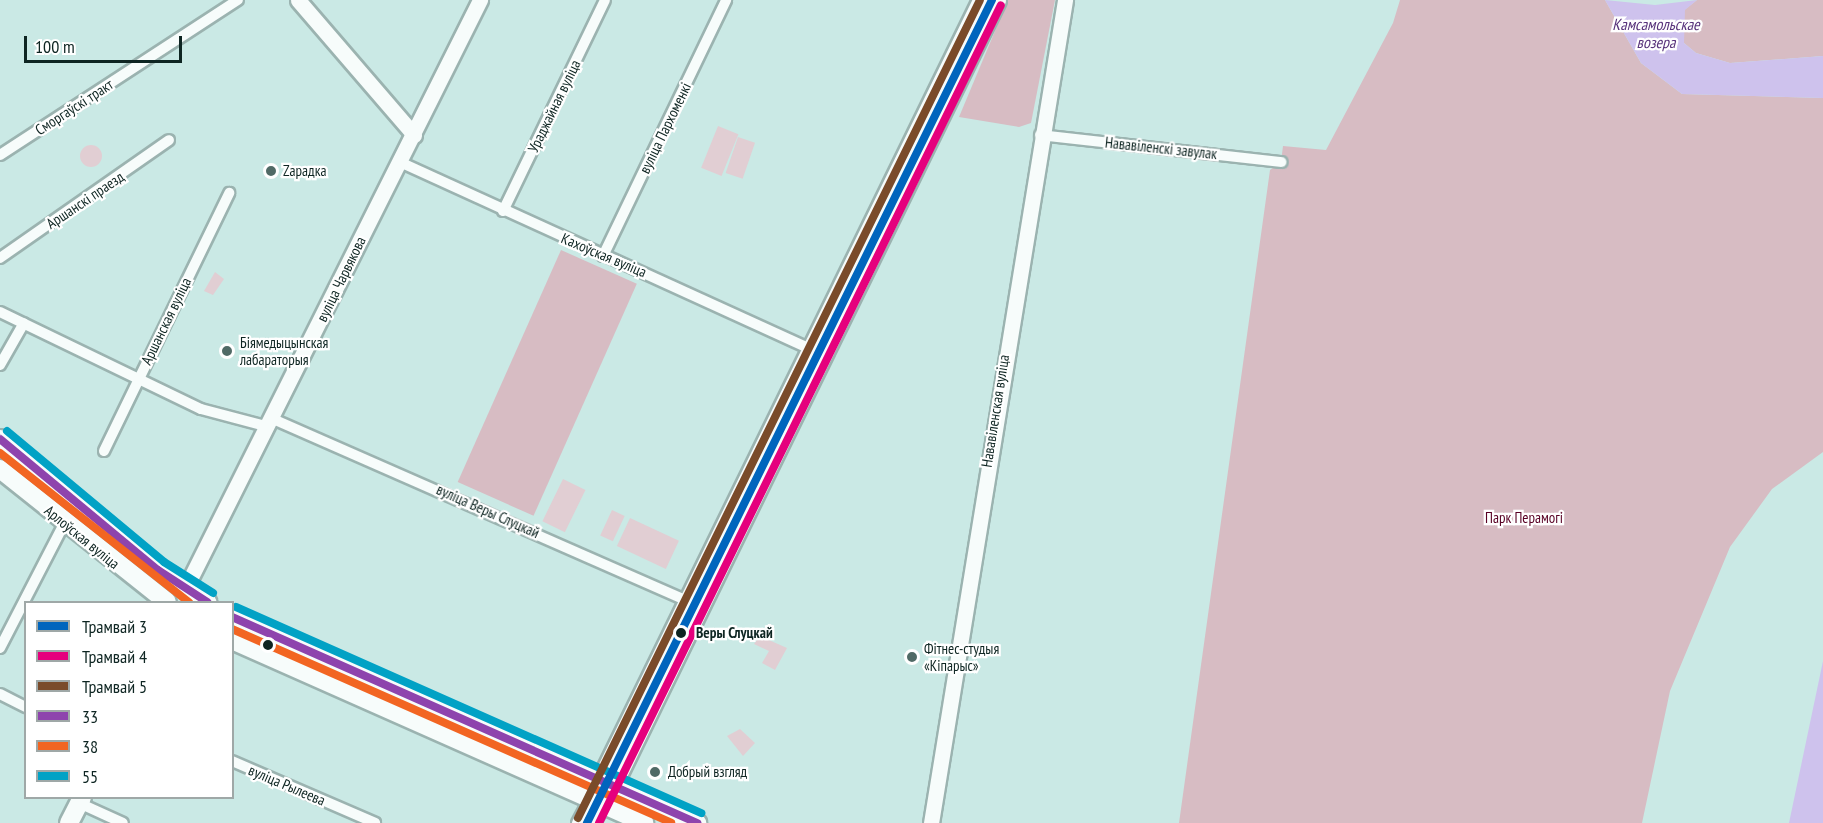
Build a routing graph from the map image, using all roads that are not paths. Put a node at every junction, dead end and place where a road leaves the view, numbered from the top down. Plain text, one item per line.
1 (238, 0) edge
2 (298, 0) edge
3 (480, 0) edge
4 (605, 0) edge
5 (726, 0) edge
6 (980, 0) edge
7 (998, 0) edge
8 (1065, 0) edge
9 (414, 135) junction
10 (1040, 135) junction
11 (169, 140) dead end
12 (0, 155) edge
13 (400, 162) junction
14 (1281, 162) dead end
15 (229, 193) dead end
16 (503, 211) junction
17 (603, 256) junction
18 (0, 258) edge
19 (0, 312) edge
20 (24, 323) junction
21 (809, 347) junction
22 (823, 355) junction
23 (0, 365) edge
24 (138, 377) junction
25 (271, 423) junction
26 (0, 439) edge
27 (104, 451) dead end
28 (0, 469) edge
29 (64, 524) junction
30 (182, 596) edge
31 (686, 600) junction
32 (24, 601) edge
33 (164, 601) edge
34 (200, 601) edge
35 (24, 602) edge
36 (701, 606) junction
37 (234, 618) edge
38 (234, 641) edge
39 (0, 648) edge
40 (0, 694) edge
41 (24, 706) edge
42 (234, 762) edge
43 (606, 784) junction
44 (81, 800) edge
45 (596, 803) junction
46 (684, 821) edge
47 (69, 823) edge
48 (123, 823) edge
49 (375, 823) edge
50 (577, 823) edge
51 (595, 823) edge
52 (644, 823) edge
53 (931, 823) edge

1 - 12 street, Сморгаўскі тракт
2 - 9 street
3 - 9 street, вуліца Чарвякова
4 - 16 street, Ураджайная вуліца
5 - 17 street, вуліца Пархоменкі
6 - 21 street
7 - 22 street
8 - 10 street, Нававіленская вуліца
9 - 13 street, вуліца Чарвякова
10 - 14 street, Нававіленскі завулак
10 - 53 street, Нававіленская вуліца
11 - 18 street, Аршанскі праезд
13 - 16 street, Кахоўская вуліца
13 - 25 street, вуліца Чарвякова
15 - 24 street, Аршанская вуліца
16 - 17 street, Кахоўская вуліца
17 - 21 street, Кахоўская вуліца
19 - 20 street, вуліца Веры Слуцкай
20 - 23 street
20 - 24 street, вуліца Веры Слуцкай
21 - 22 street, Кахоўская вуліца
21 - 31 street
22 - 36 street
24 - 25 street, вуліца Веры Слуцкай
24 - 27 street, Аршанская вуліца
25 - 30 street, вуліца Чарвякова
25 - 31 street, вуліца Веры Слуцкай
26 - 30 main road, Арлоўская вуліца
28 - 29 main road, Арлоўская вуліца
29 - 32 street
29 - 33 main road, Арлоўская вуліца
30 - 34 main road, Арлоўская вуліца
31 - 36 street, вуліца Веры Слуцкай
31 - 43 street
35 - 39 street
36 - 43 street
37 - 43 main road
38 - 45 main road
40 - 41 street
42 - 49 street, вуліца Рылеева
43 - 45 street
43 - 46 main road
44 - 47 main road
44 - 48 street
45 - 50 street
45 - 51 street
45 - 52 main road

